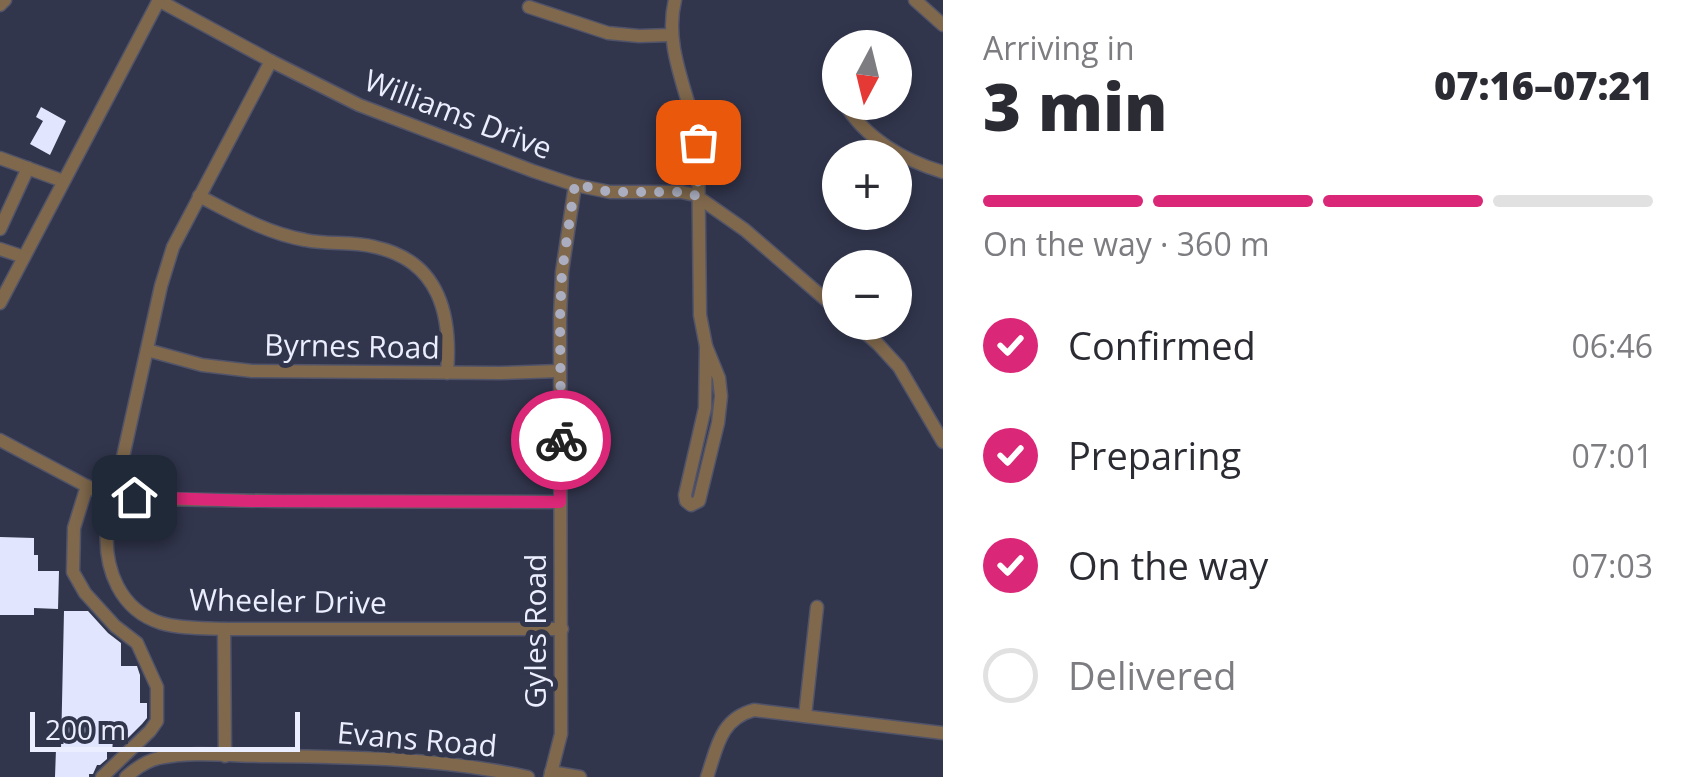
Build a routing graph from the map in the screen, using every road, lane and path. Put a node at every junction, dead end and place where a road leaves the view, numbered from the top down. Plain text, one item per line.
1 (159, 0) edge
2 (676, 0) edge
3 (915, 0) edge
4 (530, 8) dead end
5 (943, 25) edge
6 (671, 35) junction
7 (271, 61) junction
8 (857, 120) edge
9 (0, 158) edge
10 (28, 168) junction
11 (943, 172) edge
12 (63, 181) junction
13 (575, 184) junction
14 (199, 196) junction
15 (698, 196) junction
16 (0, 229) edge
17 (0, 249) edge
18 (24, 257) junction
19 (822, 296) edge
20 (0, 302) edge
21 (873, 340) edge
22 (706, 346) junction
23 (146, 350) junction
24 (559, 371) junction
25 (447, 372) junction
26 (0, 440) edge
27 (943, 442) edge
28 (87, 486) junction
29 (114, 498) junction
30 (560, 502) junction
31 (818, 607) dead end
32 (224, 628) junction
33 (562, 630) junction
34 (805, 716) junction
35 (943, 733) edge
36 (225, 756) junction
37 (550, 775) edge
38 (708, 776) edge
39 (102, 777) edge
40 (126, 777) edge
41 (528, 777) edge
42 (580, 777) edge

1 - 7 street, Williams Drive
1 - 12 street
2 - 6 street
3 - 5 street
4 - 6 street
6 - 15 street
7 - 13 street, Williams Drive
7 - 14 street, Wheeler Drive
8 - 11 street
9 - 10 street
10 - 12 street
10 - 16 street
12 - 18 street
13 - 15 street, Williams Drive
13 - 24 street, Gyles Road
14 - 23 street, Wheeler Drive
14 - 25 street
15 - 19 street
15 - 22 street
17 - 18 street
18 - 20 street
21 - 27 street
22 - 22 street
23 - 25 street, Byrnes Road
23 - 29 street, Wheeler Drive
24 - 25 street, Byrnes Road
24 - 30 street, Gyles Road
26 - 28 street
28 - 29 street
28 - 39 street
29 - 30 street
29 - 32 street, Wheeler Drive
30 - 33 street, Gyles Road
31 - 34 street
32 - 33 street, Wheeler Drive
32 - 36 street
33 - 37 street, Gyles Road
34 - 35 street
34 - 38 street
36 - 40 street, Evans Road
36 - 41 street, Evans Road
37 - 42 street

